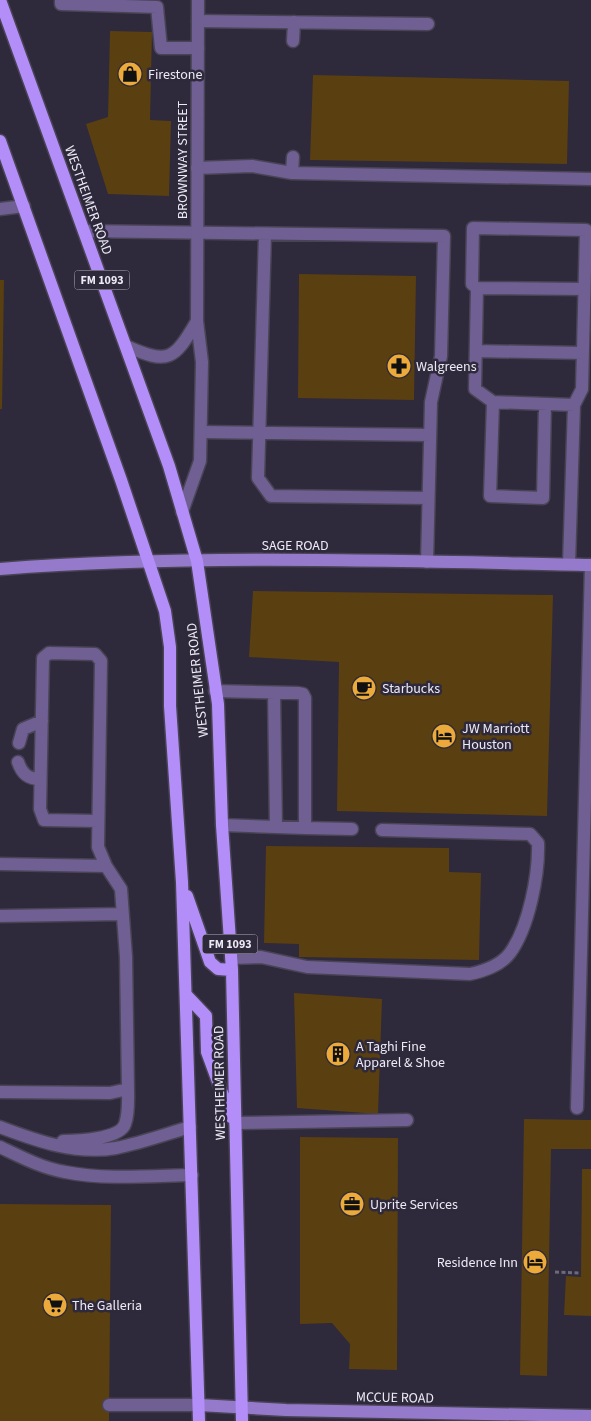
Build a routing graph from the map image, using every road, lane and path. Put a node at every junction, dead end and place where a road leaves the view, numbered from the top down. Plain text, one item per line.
1 (0, 0) edge
2 (61, 0) edge
3 (198, 0) edge
4 (198, 21) junction
5 (294, 22) junction
6 (428, 24) dead end
7 (293, 41) dead end
8 (198, 48) junction
9 (0, 141) edge
10 (293, 157) dead end
11 (197, 168) junction
12 (292, 173) junction
13 (591, 179) edge
14 (24, 206) junction
15 (0, 209) edge
16 (84, 231) junction
17 (197, 234) junction
18 (265, 234) junction
19 (477, 288) junction
20 (584, 289) junction
21 (197, 321) junction
22 (126, 346) junction
23 (476, 351) junction
24 (583, 353) junction
25 (493, 402) junction
26 (545, 404) junction
27 (574, 405) junction
28 (202, 432) junction
29 (259, 432) junction
30 (430, 435) junction
31 (428, 498) junction
32 (182, 512) junction
33 (197, 561) junction
34 (427, 562) junction
35 (150, 563) junction
36 (569, 564) junction
37 (591, 565) edge
38 (0, 569) edge
39 (216, 691) junction
40 (274, 693) junction
41 (42, 721) junction
42 (19, 743) dead end
43 (18, 762) dead end
44 (40, 779) junction
45 (98, 821) junction
46 (222, 825) junction
47 (276, 827) junction
48 (305, 828) junction
49 (352, 828) dead end
50 (382, 830) dead end
51 (0, 864) edge
52 (106, 866) junction
53 (587, 876) edge
54 (182, 882) junction
55 (123, 914) junction
56 (0, 916) edge
57 (232, 964) junction
58 (187, 996) junction
59 (128, 1089) junction
60 (0, 1092) edge
61 (577, 1108) dead end
62 (407, 1120) dead end
63 (235, 1125) junction
64 (0, 1127) edge
65 (190, 1127) junction
66 (37, 1141) junction
67 (0, 1148) edge
68 (192, 1175) junction
69 (555, 1272) dead end
70 (581, 1273) dead end
71 (109, 1405) dead end
72 (199, 1405) junction
73 (242, 1407) junction
74 (591, 1416) edge
75 (542, 1418) edge
76 (200, 1421) edge
77 (242, 1421) edge

1 - 16 main road, WESTHEIMER ROAD / FM 1093
2 - 8 street
3 - 4 street, BROWNWAY STREET
4 - 5 street
4 - 8 street, BROWNWAY STREET
5 - 6 street
5 - 7 street
8 - 11 street, BROWNWAY STREET
9 - 14 main road, WESTHEIMER ROAD / FM 1093
10 - 12 street
11 - 12 street
11 - 17 street, BROWNWAY STREET
12 - 13 street
14 - 15 street
14 - 35 main road, WESTHEIMER ROAD / FM 1093
16 - 17 street
16 - 22 main road, WESTHEIMER ROAD / FM 1093
17 - 18 street
17 - 21 street, BROWNWAY STREET
18 - 29 street
18 - 30 street
19 - 20 street
19 - 20 street
19 - 23 street
20 - 24 street
21 - 22 street
21 - 28 street, BROWNWAY STREET
22 - 32 main road, WESTHEIMER ROAD / FM 1093
23 - 24 street
23 - 25 street
24 - 27 street
25 - 26 street
25 - 26 street
26 - 27 street
27 - 36 street
28 - 29 street
28 - 32 street, BROWNWAY STREET
29 - 30 street
29 - 31 street
30 - 31 street
31 - 34 street
32 - 33 main road, WESTHEIMER ROAD / FM 1093
33 - 34 main road, SAGE ROAD
33 - 35 main road, SAGE ROAD
33 - 39 main road, WESTHEIMER ROAD / FM 1093
34 - 36 main road, SAGE ROAD
35 - 38 main road, SAGE ROAD
35 - 54 main road, WESTHEIMER ROAD / FM 1093
36 - 37 main road, SAGE ROAD
37 - 53 street
39 - 40 street
39 - 46 main road, WESTHEIMER ROAD / FM 1093
40 - 47 street
40 - 48 street
41 - 42 street
41 - 44 street
41 - 45 street
43 - 44 street
44 - 45 street
45 - 52 street
46 - 47 street
46 - 57 main road, WESTHEIMER ROAD / FM 1093
47 - 48 street
48 - 49 street
50 - 57 street
51 - 52 street
52 - 55 street
53 - 61 street
54 - 57 main road
54 - 58 main road, WESTHEIMER ROAD / FM 1093
55 - 56 street
55 - 59 street
57 - 63 main road, WESTHEIMER ROAD / FM 1093
58 - 63 main road
58 - 65 main road, WESTHEIMER ROAD / FM 1093
59 - 60 street
59 - 66 street
62 - 63 street
63 - 73 main road, WESTHEIMER ROAD / FM 1093
64 - 66 street
65 - 66 street
65 - 68 main road, WESTHEIMER ROAD / FM 1093
67 - 68 street
68 - 72 main road, WESTHEIMER ROAD / FM 1093
69 - 70 path
71 - 72 street
72 - 73 main road, MCCUE ROAD
72 - 76 main road, WESTHEIMER ROAD / FM 1093
73 - 75 main road, MCCUE ROAD
73 - 77 main road, WESTHEIMER ROAD / FM 1093
74 - 75 main road, MCCUE ROAD

